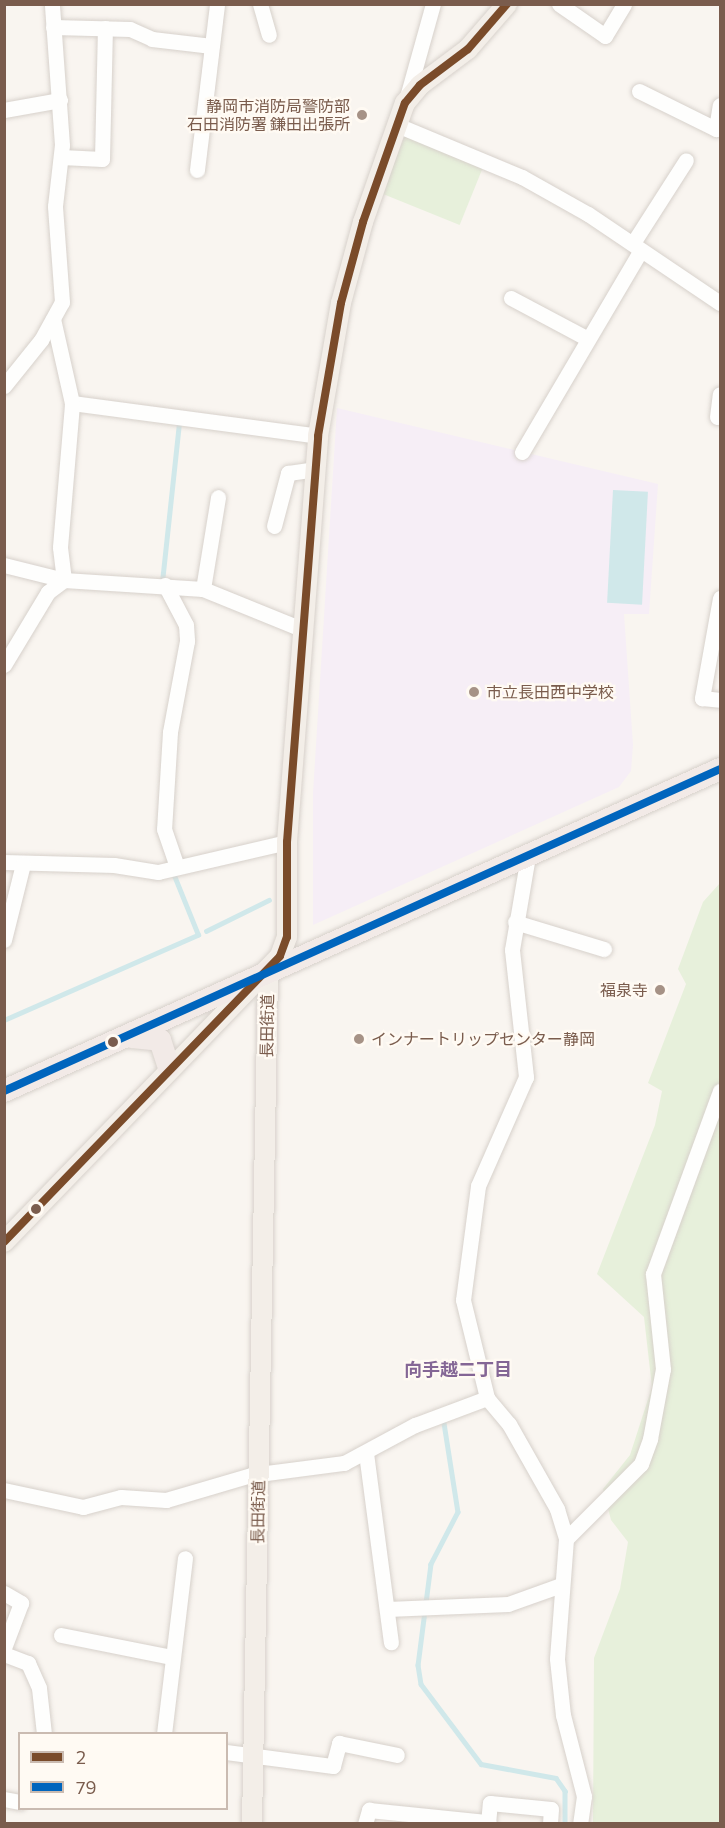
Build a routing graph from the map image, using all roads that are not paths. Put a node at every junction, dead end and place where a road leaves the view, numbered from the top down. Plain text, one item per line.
1 (52, 4) edge
2 (217, 4) edge
3 (260, 4) edge
4 (433, 4) edge
5 (507, 4) edge
6 (559, 4) edge
7 (624, 4) edge
8 (52, 27) junction
9 (105, 28) junction
10 (269, 35) dead end
11 (212, 46) junction
12 (639, 91) dead end
13 (60, 100) junction
14 (405, 103) junction
15 (720, 105) edge
16 (4, 110) edge
17 (397, 125) junction
18 (61, 157) junction
19 (686, 160) dead end
20 (197, 170) dead end
21 (637, 247) junction
22 (511, 298) dead end
23 (720, 303) edge
24 (53, 319) junction
25 (588, 339) junction
26 (4, 386) edge
27 (720, 394) edge
28 (72, 403) junction
29 (717, 417) dead end
30 (318, 436) junction
31 (522, 452) dead end
32 (315, 469) junction
33 (218, 497) dead end
34 (274, 526) dead end
35 (4, 565) edge
36 (64, 580) junction
37 (165, 585) junction
38 (203, 589) junction
39 (720, 598) edge
40 (304, 630) junction
41 (4, 665) edge
42 (720, 700) edge
43 (719, 769) edge
44 (287, 842) junction
45 (528, 856) junction
46 (4, 862) edge
47 (23, 864) junction
48 (177, 866) junction
49 (515, 922) junction
50 (4, 940) edge
51 (604, 949) dead end
52 (268, 973) junction
53 (127, 1038) junction
54 (169, 1067) junction
55 (4, 1091) edge
56 (720, 1091) edge
57 (4, 1242) edge
58 (487, 1398) junction
59 (366, 1453) junction
60 (259, 1474) junction
61 (4, 1490) edge
62 (566, 1539) junction
63 (184, 1558) dead end
64 (561, 1585) junction
65 (4, 1593) edge
66 (387, 1609) junction
67 (61, 1635) dead end
68 (391, 1642) dead end
69 (4, 1648) edge
70 (4, 1654) edge
71 (171, 1658) junction
72 (44, 1732) edge
73 (164, 1732) edge
74 (228, 1752) edge
75 (253, 1754) junction
76 (397, 1755) dead end
77 (488, 1823) edge
78 (252, 1824) edge
79 (365, 1824) edge
80 (550, 1824) edge
81 (580, 1824) edge

1 - 8 street
2 - 11 street
3 - 10 street
4 - 14 street
5 - 14 main road, 長田街道
6 - 7 street
8 - 9 street
8 - 13 street
9 - 11 street
9 - 18 street
11 - 20 street
12 - 15 street
13 - 16 street
13 - 18 street
14 - 17 main road, 長田街道
17 - 21 street
17 - 30 main road, 長田街道
18 - 24 street
19 - 21 street
21 - 23 street
21 - 25 street
22 - 25 street
24 - 26 street
24 - 28 street
25 - 31 street
27 - 29 street
28 - 30 street
28 - 36 street
30 - 32 main road, 長田街道
32 - 34 street
32 - 40 main road, 長田街道
33 - 38 street
35 - 36 street
36 - 37 street
36 - 41 street
37 - 38 street
37 - 48 street
38 - 40 street
39 - 42 street
40 - 44 main road, 長田街道
43 - 45 highway
44 - 48 street
44 - 52 main road, 長田街道
45 - 49 street
45 - 52 highway
46 - 47 street
47 - 48 street
47 - 50 street
49 - 51 street
49 - 58 street
52 - 53 highway
52 - 54 main road
52 - 60 main road, 長田街道
53 - 54 highway
53 - 55 highway
54 - 57 main road
56 - 62 street
58 - 59 street
58 - 62 street
59 - 60 street
59 - 66 street
60 - 61 street
60 - 75 main road, 長田街道
62 - 64 street
63 - 71 street
64 - 66 street
64 - 81 street
65 - 69 street
66 - 68 street
67 - 71 street
70 - 72 street
71 - 73 street
74 - 75 street
75 - 76 street
75 - 78 main road, 長田街道
77 - 79 street
77 - 80 street

